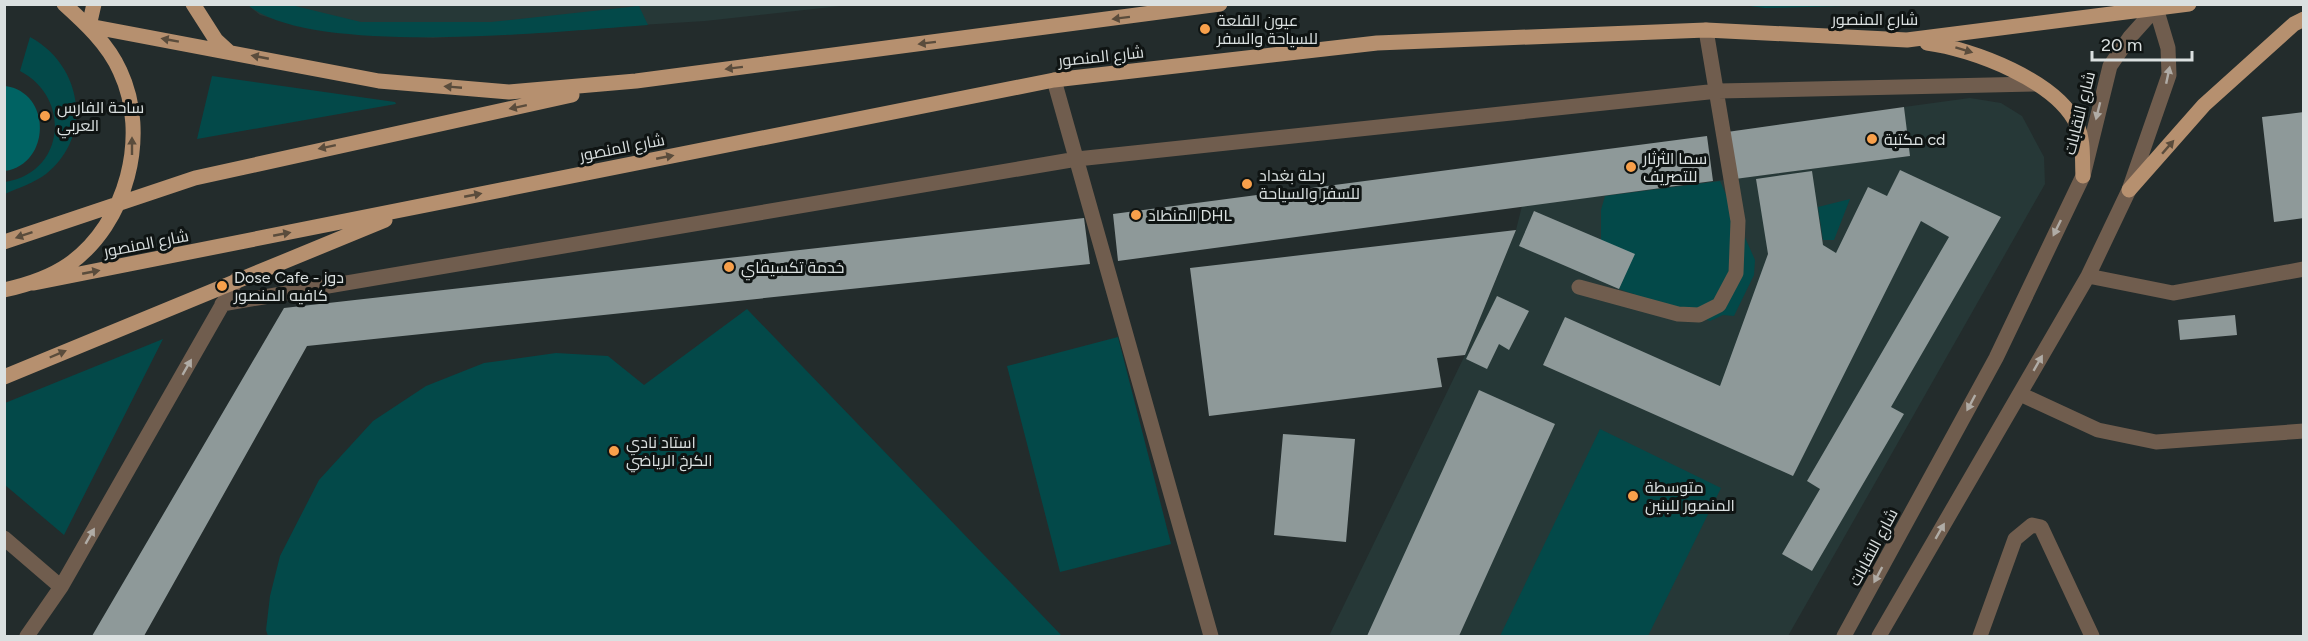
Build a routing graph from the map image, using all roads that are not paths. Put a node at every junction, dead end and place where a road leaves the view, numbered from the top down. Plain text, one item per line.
1 (64, 4) edge
2 (94, 4) edge
3 (193, 4) edge
4 (1220, 4) edge
5 (2189, 4) edge
6 (2157, 6) edge
7 (2304, 19) edge
8 (89, 26) junction
9 (1706, 30) junction
10 (1906, 40) junction
11 (228, 51) junction
12 (1054, 80) junction
13 (636, 81) junction
14 (2036, 84) junction
15 (1718, 91) junction
16 (1077, 159) junction
17 (2083, 176) junction
18 (2129, 190) junction
19 (119, 203) junction
20 (421, 206) junction
21 (4, 242) edge
22 (2304, 269) edge
23 (2088, 276) junction
24 (237, 279) junction
25 (34, 283) junction
26 (1579, 287) dead end
27 (4, 290) edge
28 (222, 304) junction
29 (4, 376) edge
30 (2020, 394) junction
31 (2304, 431) edge
32 (4, 538) edge
33 (61, 587) junction
34 (27, 636) edge
35 (1211, 636) edge
36 (1844, 636) edge
37 (1880, 636) edge
38 (1980, 636) edge
39 (2092, 636) edge

1 - 8 main road
2 - 8 main road
3 - 11 main road
4 -> 13 main road
5 - 6 main road, شارع المنصور
6 - 10 main road, شارع المنصور
6 -> 17 street, شارع النقابات
18 -> 6 street
18 -> 7 main road
11 -> 8 main road
19 -> 8 main road
9 - 10 main road, شارع المنصور
9 - 12 main road, شارع المنصور
9 - 15 street
10 -> 14 main road
13 -> 11 main road
12 - 16 street
20 -> 12 main road, شارع المنصور
13 -> 19 main road
14 - 15 street
14 - 17 main road
15 - 16 street
15 - 26 street
16 - 28 street
16 - 35 street
17 -> 36 street, شارع النقابات
18 - 23 street
19 -> 21 main road
19 - 25 main road
20 - 24 main road
25 -> 20 main road, شارع المنصور
22 - 23 street
30 -> 23 street
24 - 28 street
29 -> 24 main road
25 - 27 main road
33 -> 28 street
30 - 31 street
37 -> 30 street
32 - 33 street
33 - 34 street
38 - 39 street

